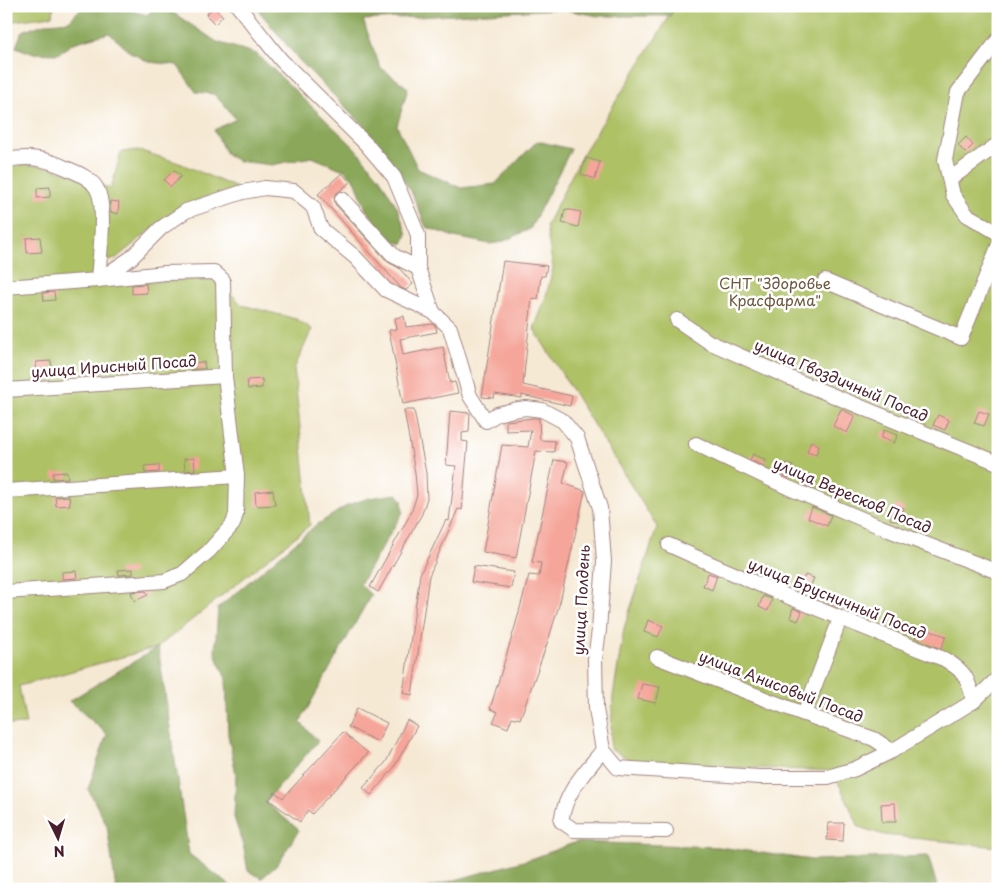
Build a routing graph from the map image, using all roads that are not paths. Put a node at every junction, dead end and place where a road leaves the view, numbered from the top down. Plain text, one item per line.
1 (238, 6) edge
2 (998, 40) edge
3 (997, 146) edge
4 (6, 160) edge
5 (950, 179) junction
6 (342, 199) dead end
7 (998, 233) edge
8 (998, 248) edge
9 (418, 268) junction
10 (98, 280) junction
11 (826, 281) dead end
12 (6, 287) edge
13 (433, 312) junction
14 (676, 320) dead end
15 (225, 376) junction
16 (6, 390) edge
17 (696, 444) dead end
18 (998, 463) edge
19 (237, 476) junction
20 (6, 492) edge
21 (669, 545) dead end
22 (998, 572) edge
23 (6, 592) edge
24 (840, 619) junction
25 (656, 657) dead end
26 (998, 678) edge
27 (974, 701) junction
28 (804, 714) junction
29 (603, 750) junction
30 (892, 751) junction
31 (666, 831) dead end

1 - 9 street
2 - 5 street
3 - 5 street
4 - 10 street
5 - 7 street
6 - 9 street
8 - 11 street
9 - 13 street
10 - 12 street
10 - 13 street, улица Полдень
10 - 15 street
13 - 29 street, улица Полдень
14 - 18 street, улица Гвоздичный Посад
15 - 16 street, улица Ирисный Посад
15 - 19 street
17 - 22 street, улица Вересков Посад
19 - 20 street
19 - 23 street
21 - 24 street, улица Брусничный Посад
24 - 27 street, улица Брусничный Посад
24 - 28 street
25 - 28 street, улица Анисовый Посад
26 - 27 street
27 - 30 street
28 - 30 street, улица Анисовый Посад
29 - 30 street
29 - 31 street

